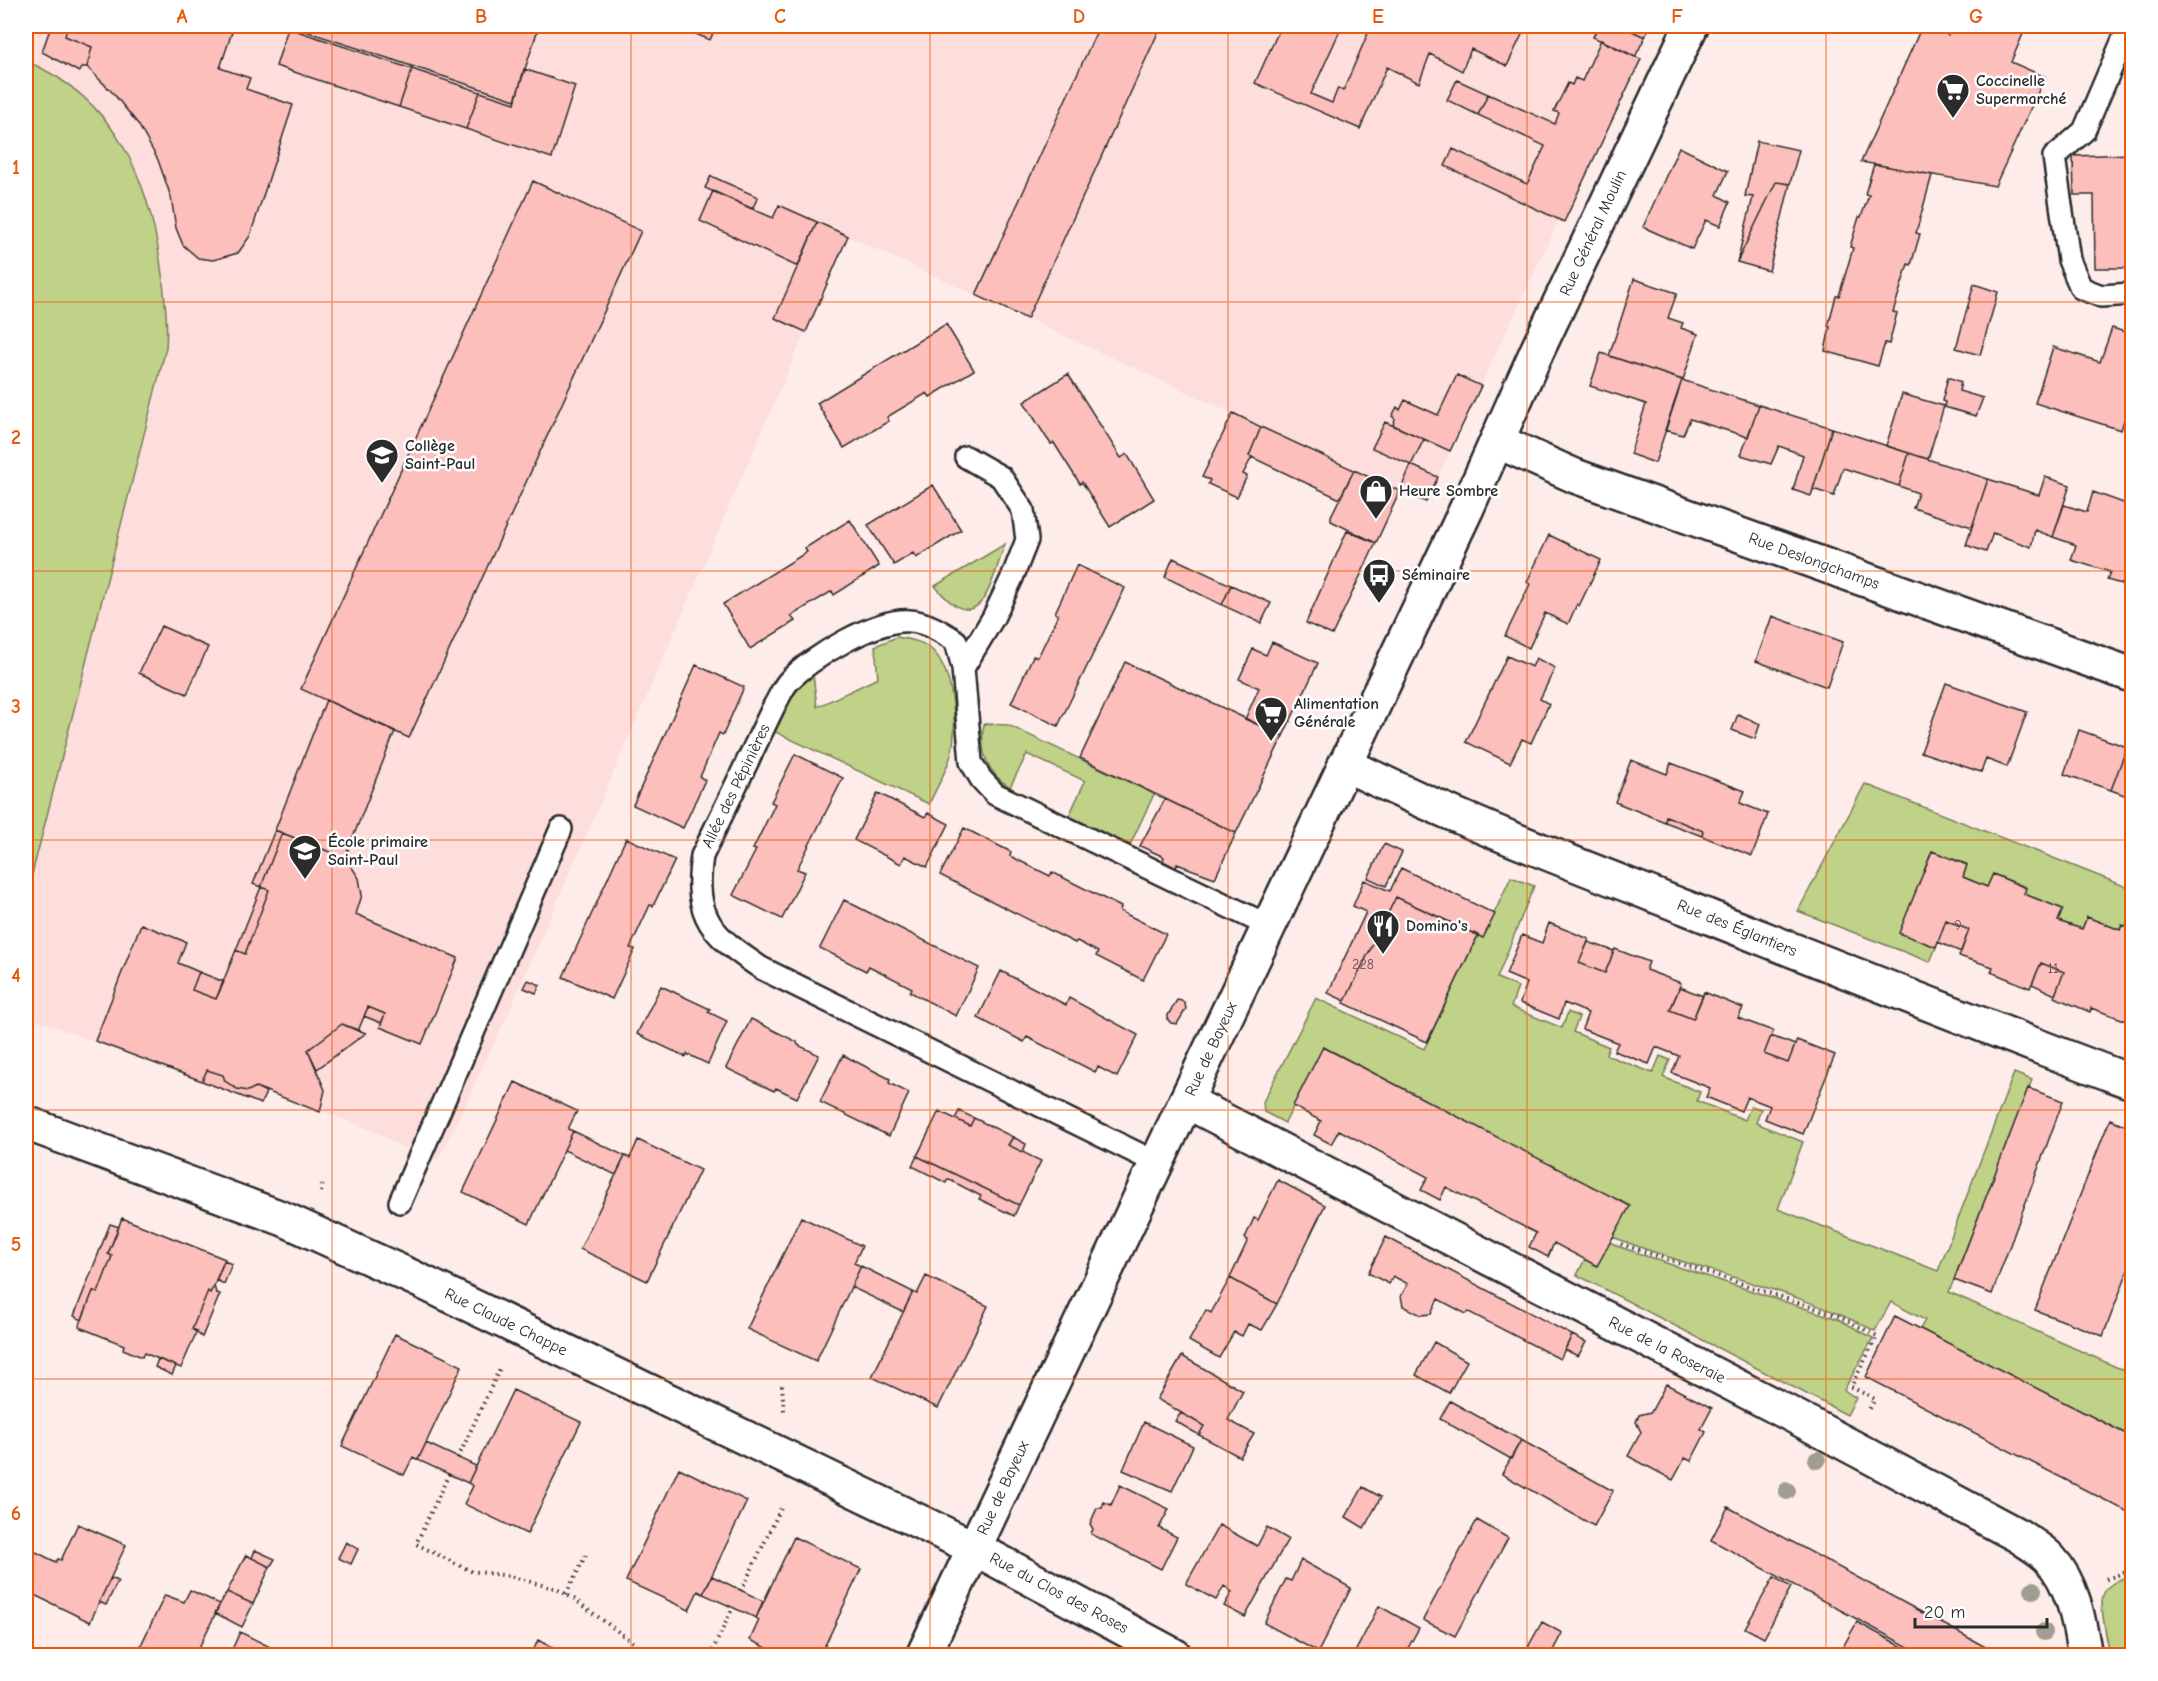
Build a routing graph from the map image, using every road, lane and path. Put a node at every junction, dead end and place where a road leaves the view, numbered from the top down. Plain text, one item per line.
1 (1691, 26) edge
2 (2130, 26) edge
3 (2133, 294) edge
4 (1497, 441) junction
5 (966, 457) dead end
6 (963, 668) junction
7 (2133, 675) edge
8 (1346, 764) junction
9 (561, 829) dead end
10 (1269, 926) junction
11 (2133, 1082) edge
12 (1186, 1101) junction
13 (26, 1123) edge
14 (1156, 1163) junction
15 (400, 1202) dead end
16 (1621, 1244) dead end
17 (500, 1368) dead end
18 (1867, 1415) dead end
19 (458, 1458) dead end
20 (449, 1474) dead end
21 (782, 1506) dead end
22 (974, 1548) junction
23 (586, 1555) dead end
24 (2133, 1570) edge
25 (2102, 1580) dead end
26 (741, 1591) dead end
27 (566, 1594) junction
28 (733, 1608) dead end
29 (651, 1656) edge
30 (710, 1656) edge
31 (922, 1656) edge
32 (1175, 1656) edge
33 (2085, 1656) edge

1 - 4 street, Rue Général Moulin
2 - 3 lane
4 - 7 street, Rue Deslongchamps
4 - 8 street, Rue de Bayeux
5 - 6 lane
6 - 10 lane, Allée des Pépinières
6 - 14 lane, Allée des Pépinières
8 - 10 street, Rue de Bayeux
8 - 11 street, Rue des Églantiers
9 - 15 lane
10 - 12 street, Rue de Bayeux
12 - 14 street, Rue de Bayeux
12 - 33 street, Rue de la Roseraie
13 - 22 street, Rue Claude Chappe
14 - 22 street, Rue de Bayeux
16 - 18 path
17 - 19 path
20 - 27 path
21 - 26 path
22 - 31 street, Rue de Bayeux
22 - 32 street, Rue du Clos des Roses
23 - 27 path
24 - 25 path
27 - 29 path
28 - 30 path

